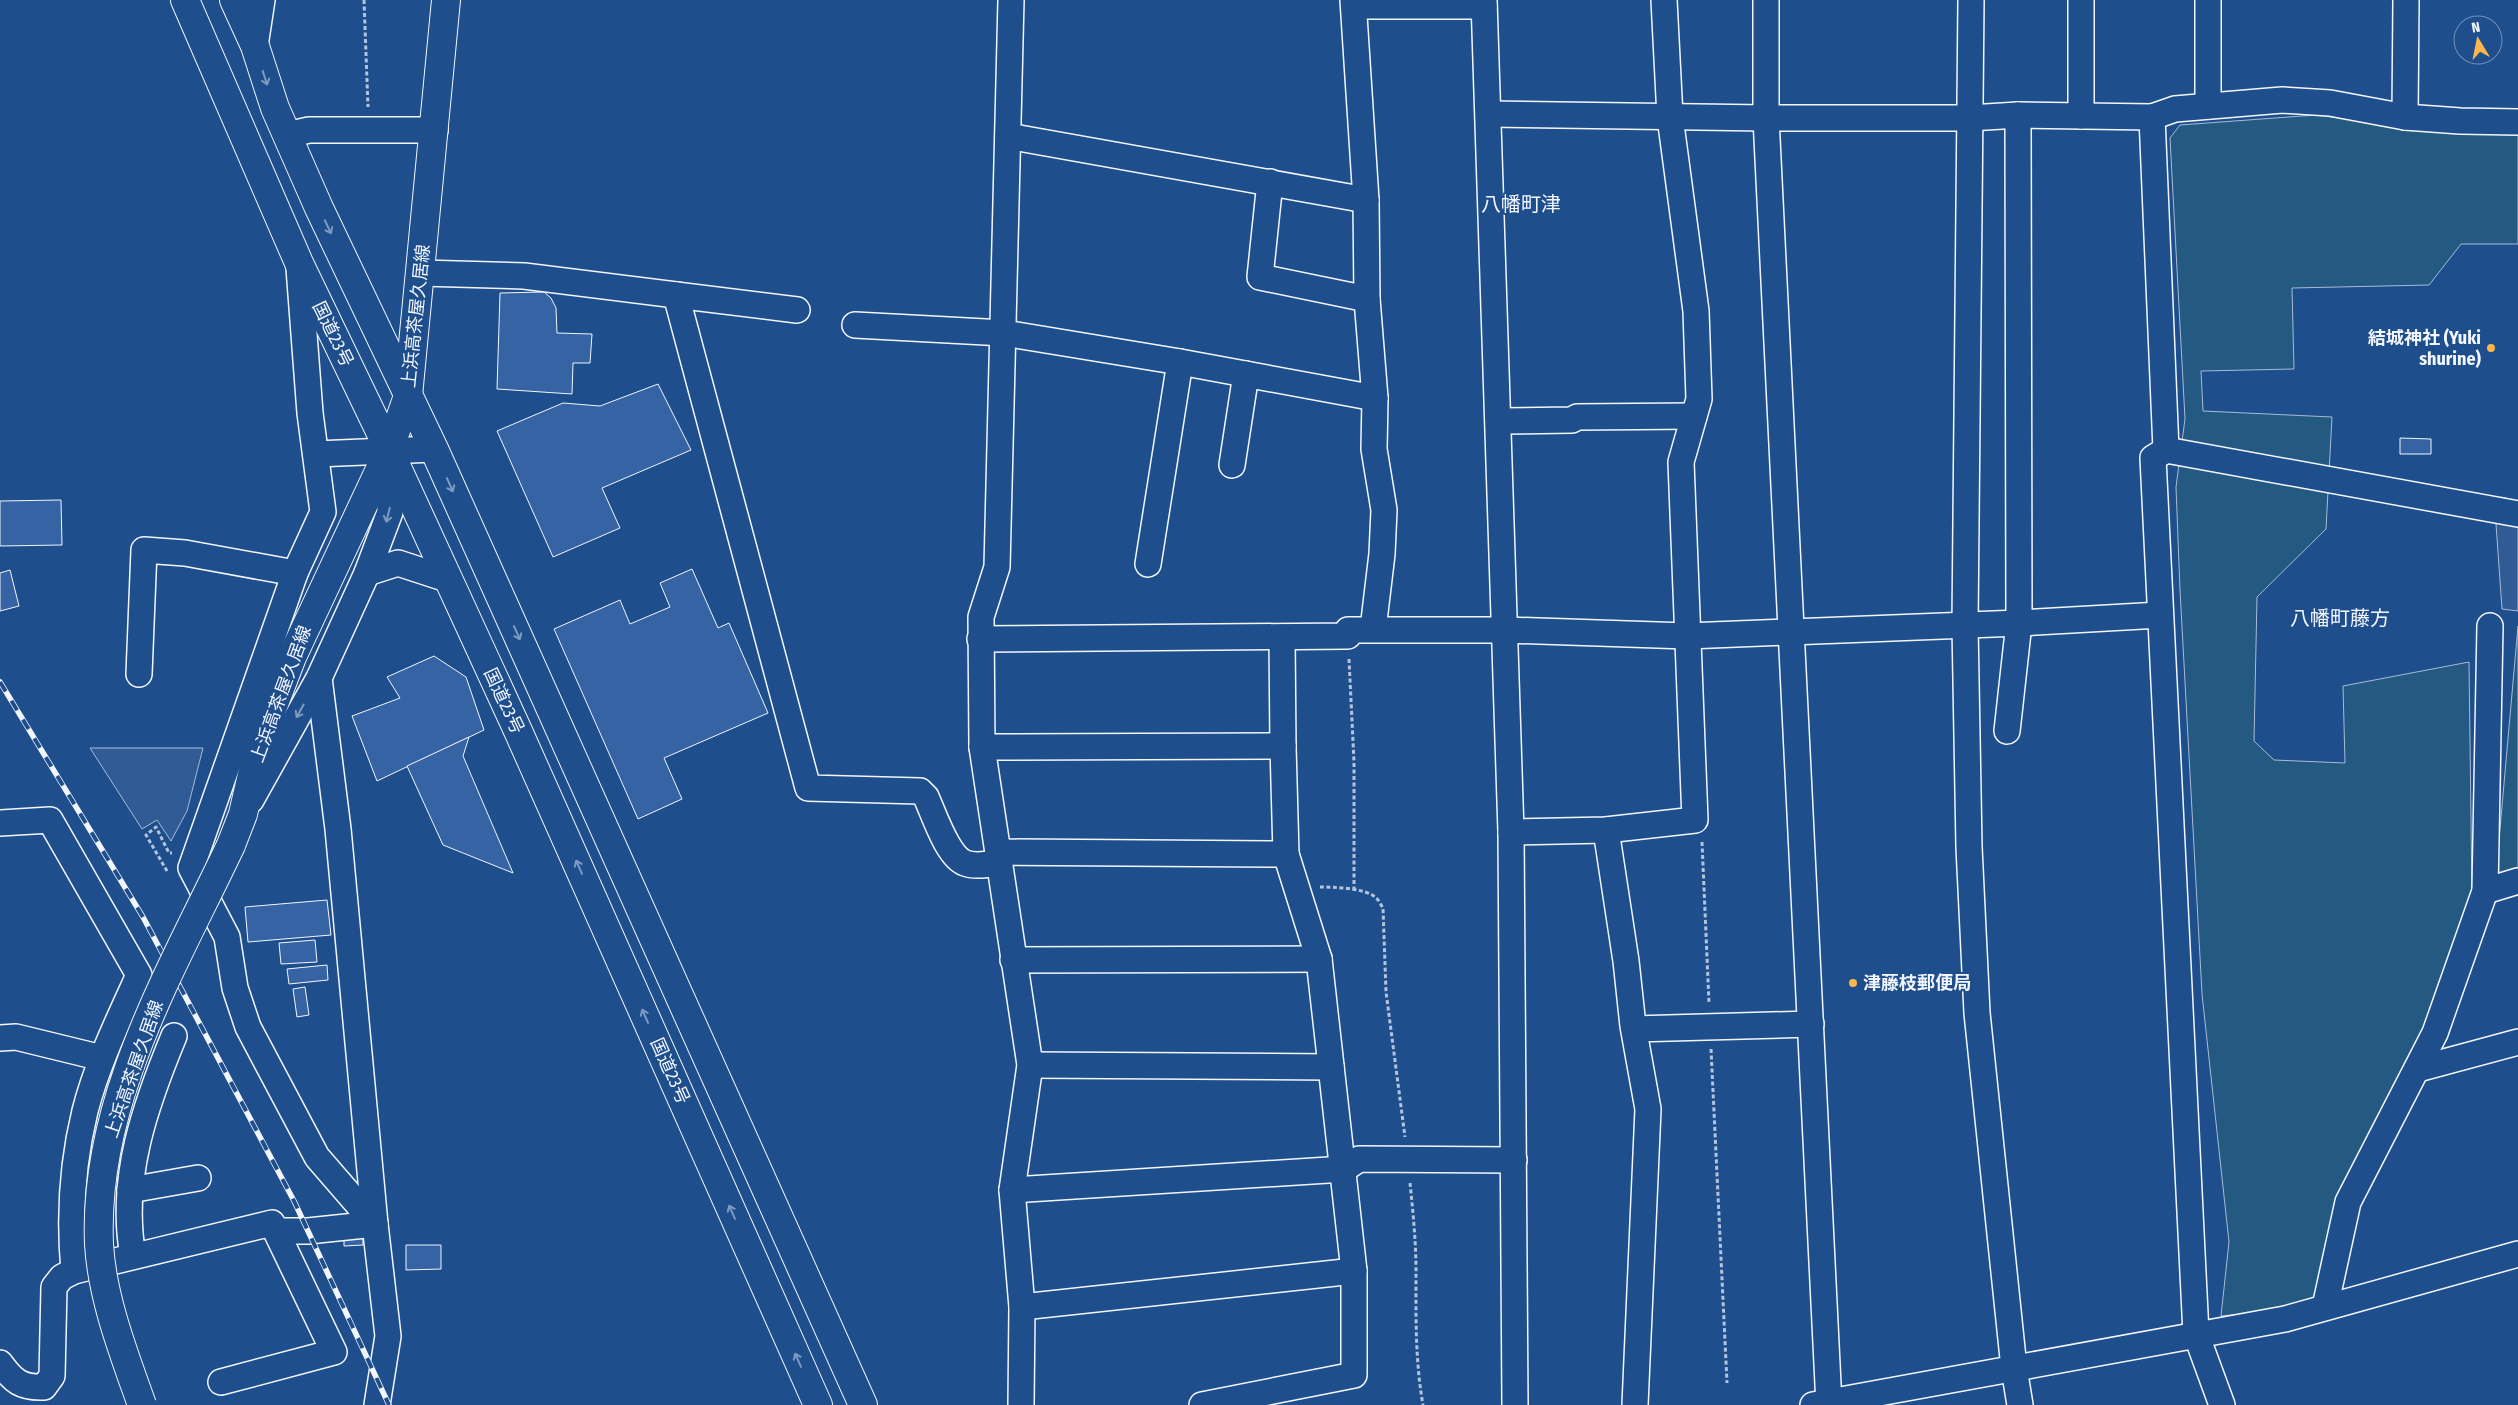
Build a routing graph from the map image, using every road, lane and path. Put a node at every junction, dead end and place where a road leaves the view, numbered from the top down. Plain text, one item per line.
1 (185, 0) edge
2 (234, 0) edge
3 (262, 0) edge
4 (364, 0) edge
5 (446, 0) edge
6 (1011, 0) edge
7 (1664, 0) edge
8 (1766, 0) edge
9 (1971, 0) edge
10 (2080, 0) edge
11 (2208, 0) edge
12 (2406, 0) edge
13 (1353, 2) edge
14 (1484, 3) edge
15 (255, 46) junction
16 (2208, 106) junction
17 (1489, 114) junction
18 (2018, 115) junction
19 (2081, 116) junction
20 (1670, 117) junction
21 (2152, 117) junction
22 (2405, 117) junction
23 (1766, 118) junction
24 (1970, 118) junction
25 (2518, 122) edge
26 (368, 130) junction
27 (435, 130) junction
28 (287, 135) junction
29 (1008, 136) junction
30 (1270, 182) junction
31 (1366, 200) junction
32 (299, 263) junction
33 (421, 273) junction
34 (676, 295) junction
35 (1368, 299) junction
36 (797, 310) dead end
37 (855, 325) dead end
38 (1004, 333) junction
39 (1180, 362) junction
40 (1246, 374) junction
41 (408, 396) junction
42 (1375, 398) junction
43 (1694, 416) junction
44 (1500, 421) junction
45 (434, 449) junction
46 (389, 450) junction
47 (2166, 450) junction
48 (316, 454) junction
49 (1232, 465) dead end
50 (2518, 514) edge
51 (1148, 564) dead end
52 (295, 573) junction
53 (367, 573) junction
54 (447, 580) junction
55 (2160, 615) junction
56 (2019, 623) junction
57 (1964, 626) junction
58 (2490, 626) dead end
59 (1373, 629) junction
60 (1506, 630) junction
61 (1792, 632) junction
62 (1348, 633) junction
63 (1282, 636) junction
64 (1687, 636) junction
65 (980, 639) junction
66 (140, 674) dead end
67 (319, 678) junction
68 (2007, 731) dead end
69 (1283, 746) junction
70 (982, 747) junction
71 (243, 814) junction
72 (1695, 820) junction
73 (0, 822) edge
74 (1606, 830) junction
75 (1511, 832) junction
76 (175, 854) dead end
77 (1286, 854) junction
78 (999, 858) junction
79 (171, 878) dead end
80 (2518, 881) edge
81 (1296, 887) junction
82 (1354, 890) junction
83 (2485, 891) junction
84 (1013, 960) junction
85 (1319, 960) junction
86 (1811, 1024) junction
87 (1710, 1027) junction
88 (1634, 1029) junction
89 (174, 1036) dead end
90 (0, 1038) edge
91 (2518, 1042) edge
92 (102, 1058) junction
93 (1030, 1065) junction
94 (1331, 1067) junction
95 (2418, 1069) junction
96 (1408, 1160) junction
97 (1514, 1160) junction
98 (1344, 1169) junction
99 (198, 1178) dead end
100 (130, 1190) junction
101 (1012, 1190) junction
102 (375, 1224) junction
103 (276, 1231) junction
104 (2518, 1254) edge
105 (133, 1256) junction
106 (74, 1271) junction
107 (1354, 1271) junction
108 (1022, 1307) junction
109 (2325, 1307) junction
110 (2196, 1334) junction
111 (0, 1363) edge
112 (2014, 1368) junction
113 (221, 1382) dead end
114 (1727, 1383) dead end
115 (1823, 1404) edge
116 (142, 1405) edge
117 (377, 1405) edge
118 (818, 1405) edge
119 (863, 1405) edge
120 (1021, 1405) edge
121 (1202, 1405) edge
122 (1423, 1405) edge
123 (1515, 1405) edge
124 (1635, 1405) edge
125 (2020, 1405) edge
126 (2222, 1405) edge

1 - 32 main road, 国道23号
2 - 15 main road
3 - 15 street
4 - 26 path
5 - 27 main road, 上浜高茶屋久居線
6 - 29 street
7 - 20 street
8 - 23 street
9 - 24 street
10 - 19 street
11 - 16 street
12 - 22 street
13 - 14 street
13 - 31 street
14 - 17 street
15 -> 28 main road
16 - 21 street
16 - 22 street
17 - 20 street
17 - 44 street
18 - 19 street
18 - 24 street
18 - 56 street
19 - 21 street
20 - 23 street
20 - 43 street
21 - 47 street
22 - 25 street
23 - 24 street
23 - 61 street
24 - 57 street
26 - 27 street
26 - 28 street
27 - 33 main road, 上浜高茶屋久居線
28 -> 41 main road
29 - 30 street
29 - 38 street
30 - 31 street
30 - 35 street
31 - 35 street
32 - 46 main road, 国道23号
32 - 48 street
33 - 34 street
33 - 41 main road, 上浜高茶屋久居線
34 - 36 street
34 - 78 street
35 - 42 street
37 - 38 street
38 - 39 street
38 - 65 street
39 - 40 street
39 - 51 street
40 - 42 street
40 - 49 street
41 - 45 main road
41 - 46 main road, 上浜高茶屋久居線
42 - 59 street
43 - 44 street
43 - 64 street
44 - 60 street
45 - 46 street
45 -> 119 main road
46 - 48 street
46 -> 53 street
46 - 54 main road, 国道23号
46 - 71 main road, 上浜高茶屋久居線
47 - 50 street
47 - 55 street
48 - 52 street
52 - 66 street
52 - 102 street
53 - 54 street
53 - 67 street
118 -> 54 main road, 国道23号
55 - 56 street
55 - 110 street
56 - 57 street
56 - 68 street
57 - 61 street
57 - 112 street
58 - 83 street
59 - 60 street
59 - 62 street
60 - 64 street
60 - 75 street
61 - 64 street
61 - 86 street
62 - 63 street
62 - 82 path
63 - 65 street
63 - 69 street
64 - 72 street
65 - 70 street
67 -> 71 street
67 - 102 street
69 - 70 street
69 - 77 street
70 - 78 street
71 - 116 main road, 上浜高茶屋久居線, bridge
72 - 74 street
72 - 87 path
73 - 92 street
74 - 75 street
74 - 88 street
75 - 97 street
76 - 79 path
77 - 78 street
77 - 81 street
78 - 84 street
80 - 83 street
81 - 82 path
81 - 85 street
82 - 96 path
83 - 95 street
84 - 85 street
84 - 93 street
85 - 94 street
86 - 87 street
86 - 115 street
87 - 88 street
87 - 114 path
88 - 124 street
89 - 100 street
90 - 92 street
91 - 95 street
92 - 106 street
93 - 94 street
93 - 101 street
94 - 98 street
95 - 109 street
96 - 97 street
96 - 98 street
96 - 122 path
97 - 123 street
98 - 101 street
98 - 107 street
99 - 100 street
100 - 105 street
101 - 108 street
102 - 103 street
102 - 117 street
103 - 105 street
103 - 113 street
104 - 109 street
105 - 106 street
106 - 111 street
107 - 108 street
107 - 121 street
108 - 120 street
109 - 110 street
110 - 112 street
110 - 126 street
112 - 115 street
112 - 125 street

